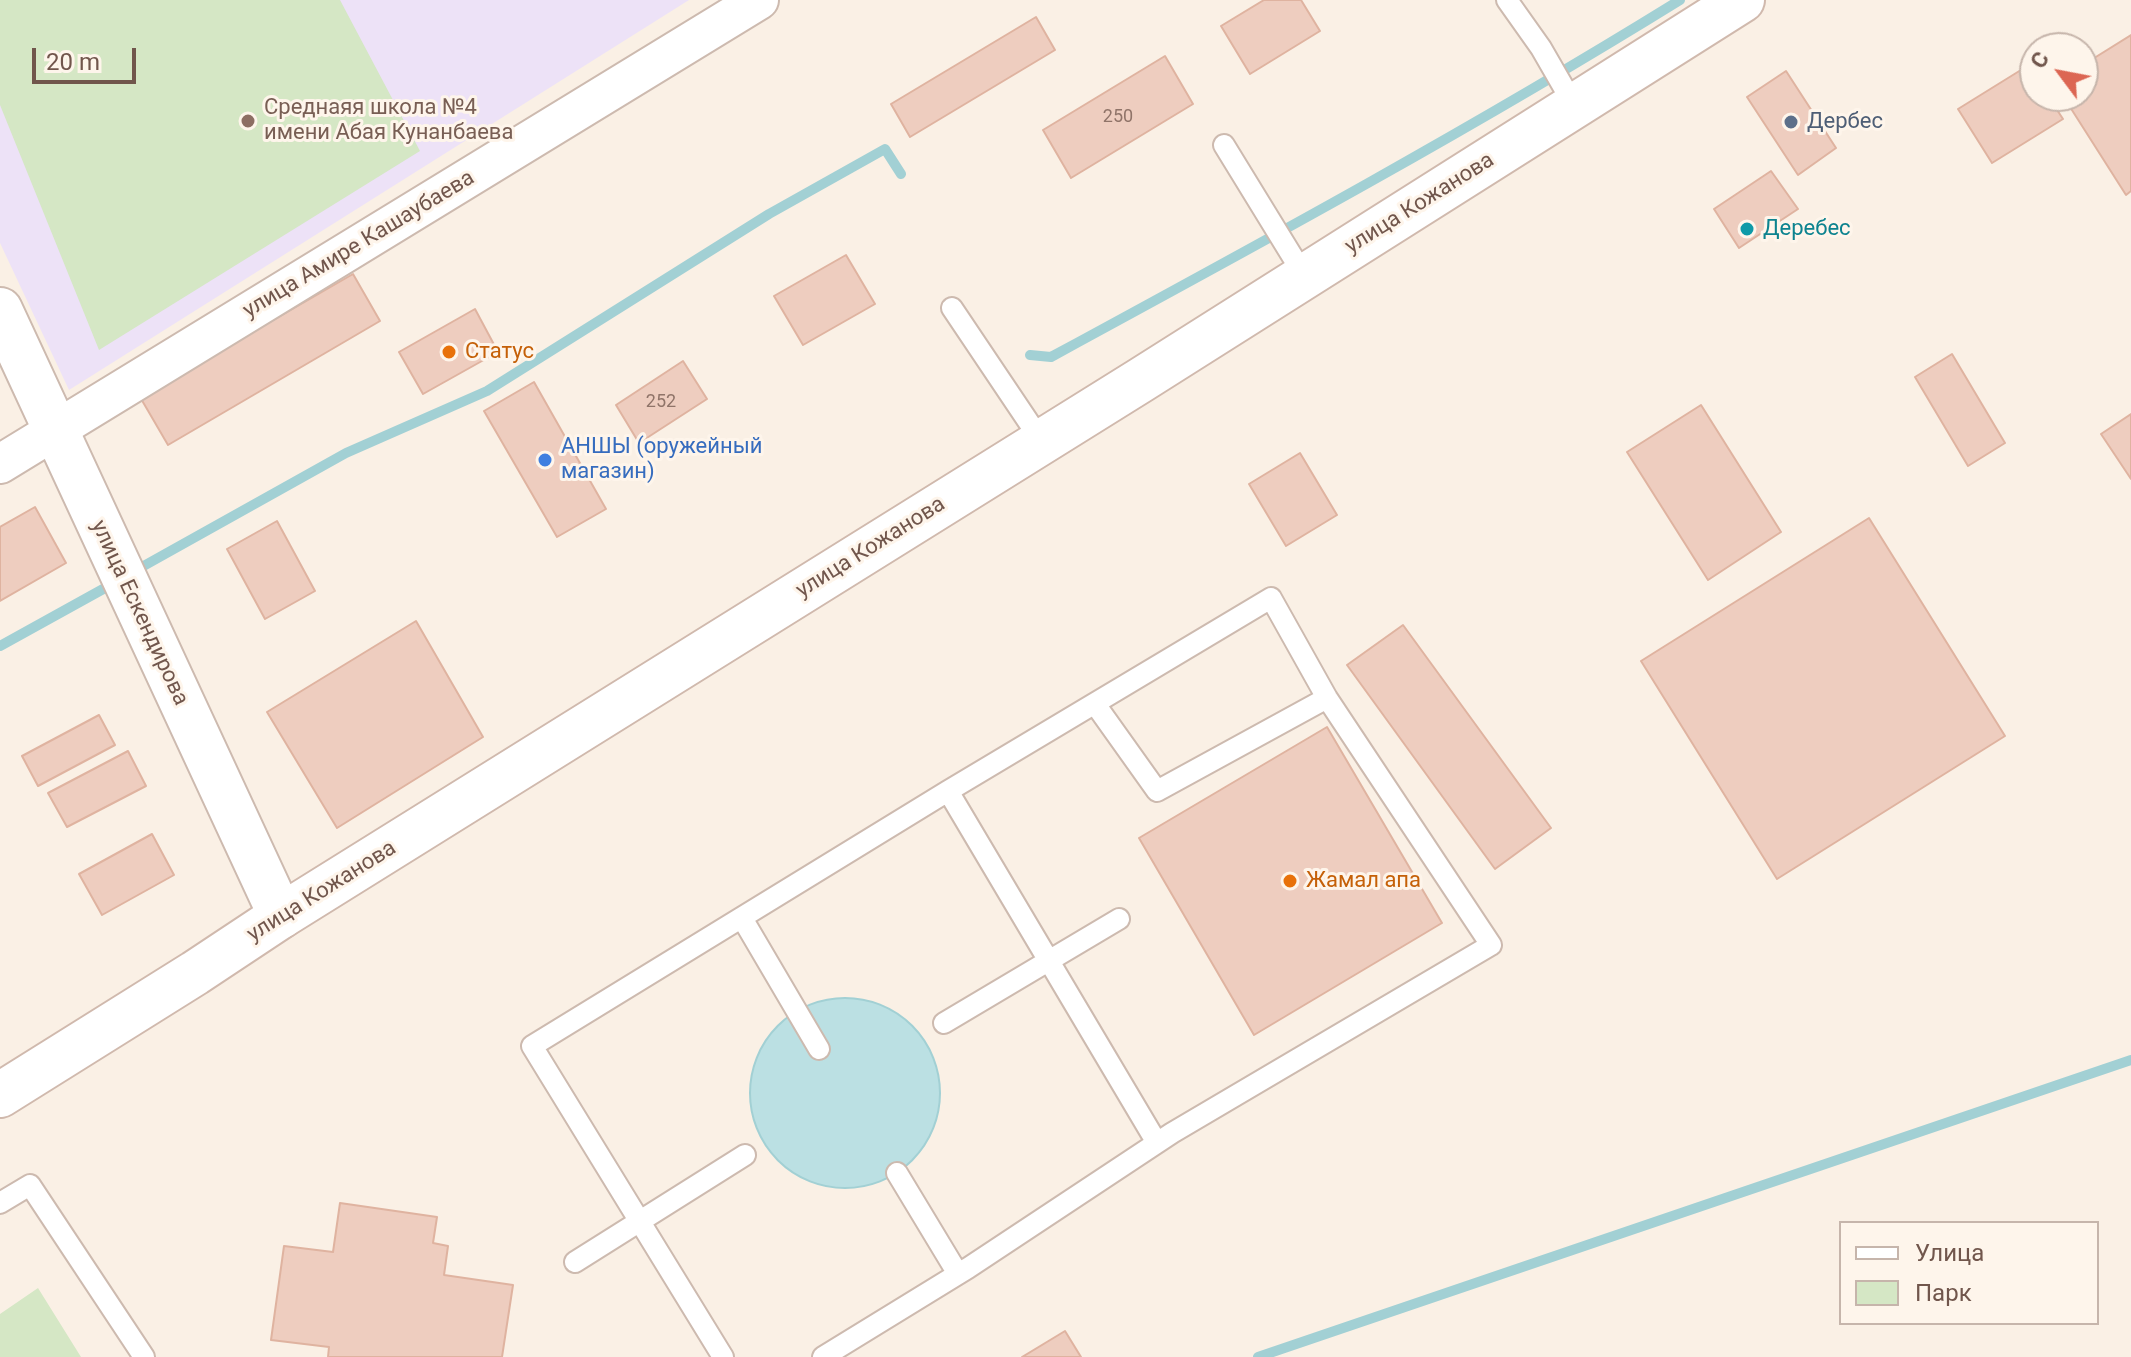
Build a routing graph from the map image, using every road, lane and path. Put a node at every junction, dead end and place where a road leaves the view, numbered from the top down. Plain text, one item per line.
1 (759, 0) edge
2 (1507, 0) edge
3 (1742, 0) edge
4 (1575, 107) junction
5 (1224, 145) dead end
6 (1305, 277) junction
7 (952, 308) dead end
8 (0, 310) edge
9 (56, 430) junction
10 (1042, 442) junction
11 (0, 464) edge
12 (1327, 698) junction
13 (1095, 704) junction
14 (948, 791) junction
15 (281, 916) junction
16 (742, 918) junction
17 (1119, 919) dead end
18 (1049, 961) junction
19 (944, 1023) dead end
20 (819, 1049) dead end
21 (0, 1095) edge
22 (1157, 1143) junction
23 (745, 1155) dead end
24 (897, 1173) dead end
25 (0, 1203) edge
26 (640, 1221) junction
27 (575, 1262) dead end
28 (958, 1274) junction
29 (144, 1357) edge
30 (723, 1357) edge
31 (823, 1357) edge

1 - 9 street, улица Амире Кашаубаева
2 - 4 lane
3 - 4 main road, улица Кожанова
4 - 6 main road, улица Кожанова
5 - 6 lane
6 - 10 main road, улица Кожанова
7 - 10 lane
8 - 9 main road, улица Ескендирова
9 - 11 street, улица Амире Кашаубаева
9 - 15 main road, улица Ескендирова
10 - 15 main road, улица Кожанова
12 - 13 lane
12 - 13 lane
12 - 22 lane
13 - 14 lane
14 - 16 lane
14 - 18 lane
15 - 21 main road, улица Кожанова
16 - 20 lane
16 - 26 lane
17 - 18 lane
18 - 19 lane
18 - 22 lane
22 - 28 lane
23 - 26 lane
24 - 28 lane
25 - 29 lane
26 - 27 lane
26 - 30 lane
28 - 31 lane

